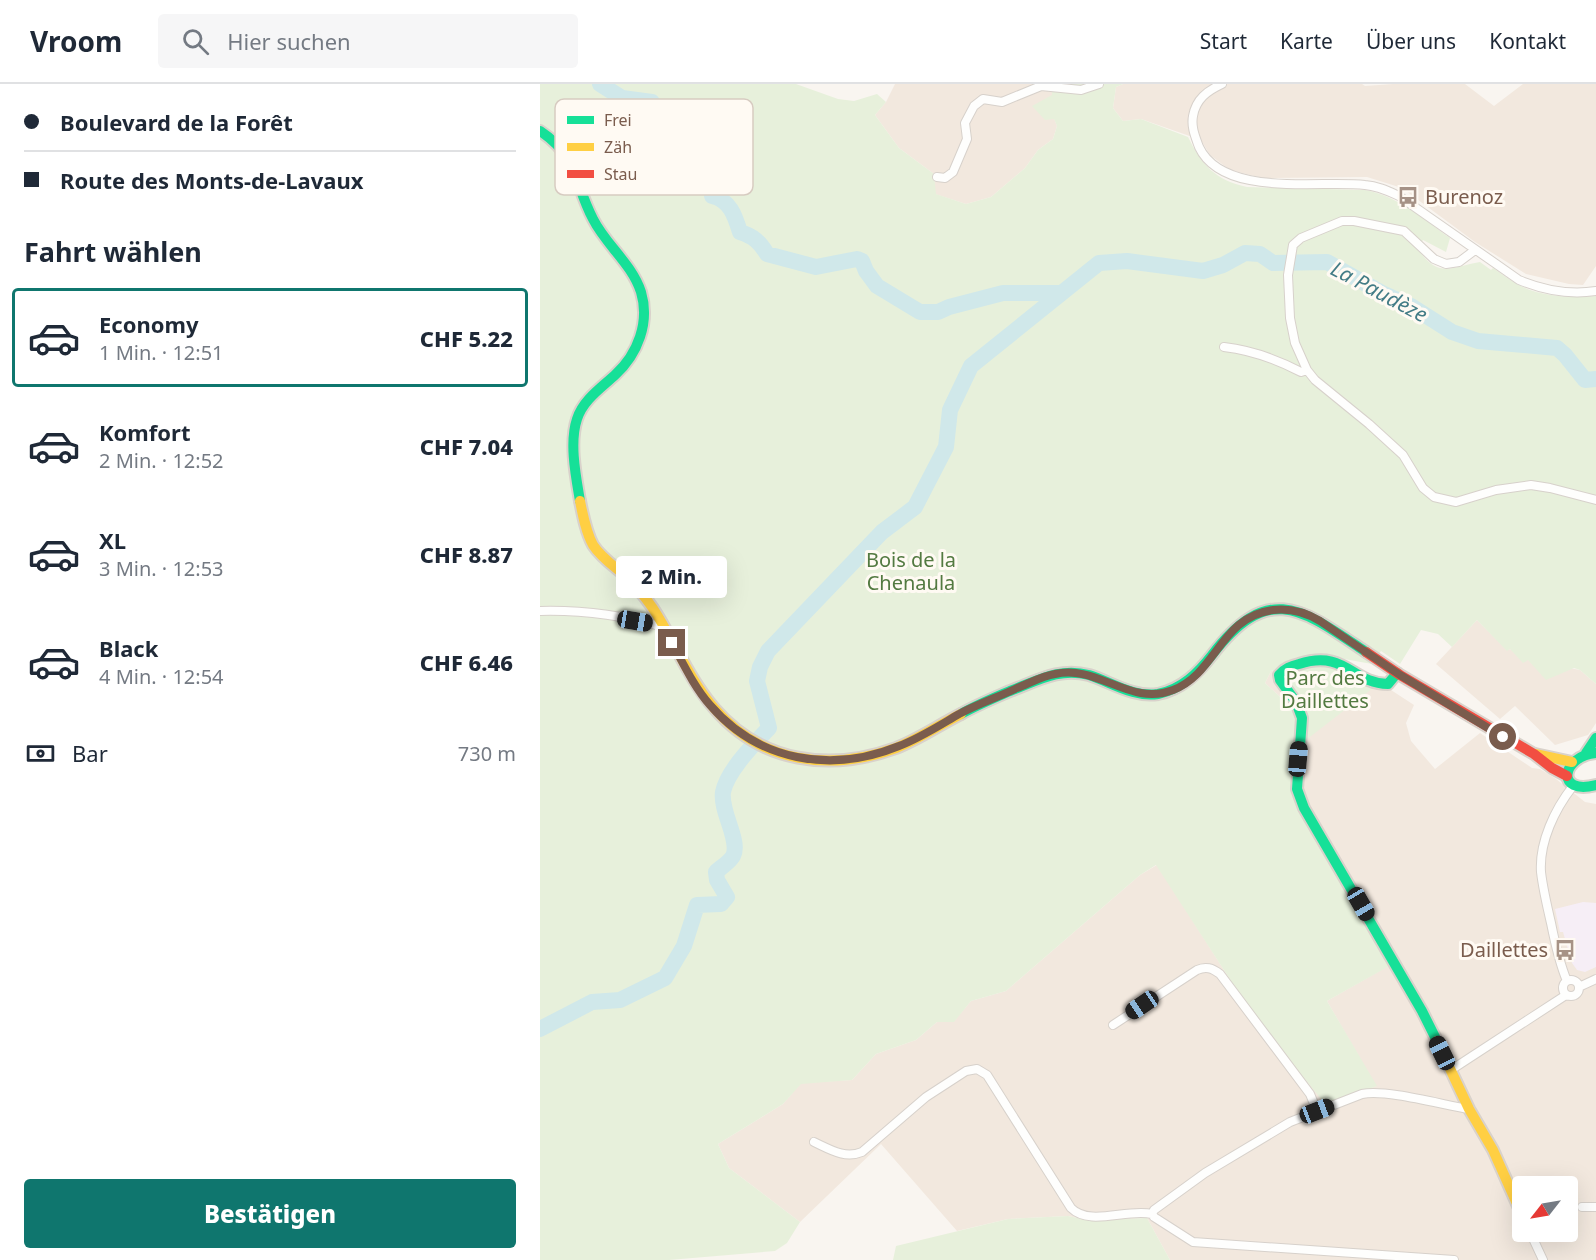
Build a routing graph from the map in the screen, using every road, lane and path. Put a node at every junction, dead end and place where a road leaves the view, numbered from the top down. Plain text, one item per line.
1 (1099, 84) edge
2 (1222, 84) edge
3 (540, 131) edge
4 (555, 142) edge
5 (937, 177) dead end
6 (582, 195) edge
7 (1475, 250) junction
8 (1596, 291) edge
9 (1224, 347) dead end
10 (1307, 370) junction
11 (1596, 500) edge
12 (540, 611) edge
13 (663, 627) junction
14 (1397, 673) junction
15 (1596, 738) edge
16 (1591, 753) edge
17 (1534, 754) junction
18 (1572, 762) junction
19 (1567, 776) junction
20 (1596, 785) edge
21 (1573, 786) junction
22 (1596, 978) edge
23 (1567, 981) junction
24 (1579, 987) junction
25 (1566, 995) junction
26 (1113, 1025) dead end
27 (1451, 1070) junction
28 (1469, 1110) junction
29 (1317, 1111) junction
30 (814, 1142) dead end
31 (1512, 1193) edge
32 (1582, 1207) dead end
33 (1596, 1207) edge
34 (1152, 1214) junction
35 (1535, 1242) edge
36 (1454, 1260) edge
37 (1543, 1260) edge

1 - 5 street
2 - 7 street
3 - 4 street
6 - 13 street
7 - 8 street
7 - 10 street
9 - 10 street
10 - 11 street
12 - 13 street
13 - 14 street
14 - 17 street
14 - 27 street
15 - 16 street
16 - 18 street
17 - 18 street
17 - 19 street
18 - 19 street
19 - 21 street
20 - 21 street
21 - 23 street
22 - 24 street
23 - 24 street
23 - 25 street
24 - 25 street
25 - 27 street
26 - 29 street
27 - 28 street
28 - 29 street
28 - 31 street
29 - 34 street
30 - 34 street
32 - 33 street
34 - 36 street
35 - 37 street

